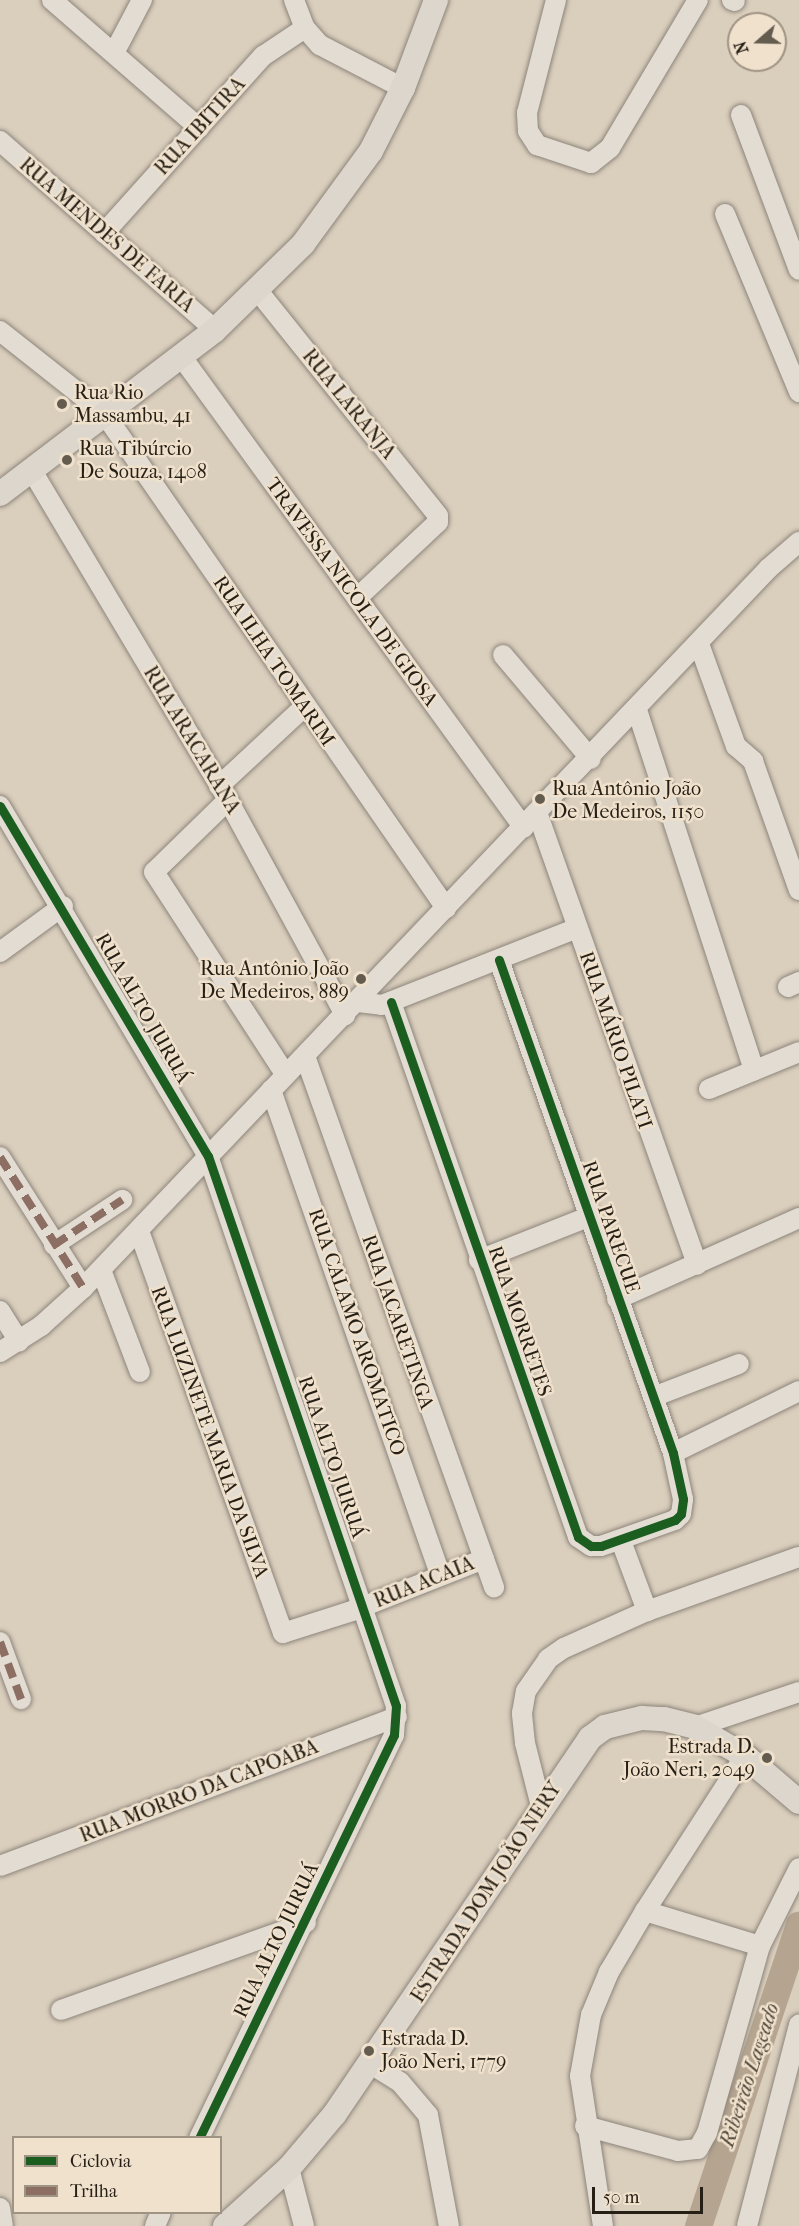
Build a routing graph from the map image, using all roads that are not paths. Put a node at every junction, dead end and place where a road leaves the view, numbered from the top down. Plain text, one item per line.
1 (52, 0) edge
2 (142, 0) edge
3 (294, 0) edge
4 (436, 0) edge
5 (556, 0) edge
6 (698, 0) edge
7 (305, 28) junction
8 (114, 53) junction
9 (403, 88) junction
10 (741, 115) dead end
11 (199, 128) junction
12 (0, 141) edge
13 (725, 214) dead end
14 (104, 233) junction
15 (799, 270) edge
16 (258, 291) junction
17 (0, 330) edge
18 (214, 330) junction
19 (181, 356) junction
20 (799, 392) edge
21 (104, 413) junction
22 (31, 469) junction
23 (0, 494) edge
24 (799, 542) edge
25 (357, 598) junction
26 (699, 644) junction
27 (503, 655) dead end
28 (304, 707) junction
29 (637, 710) junction
30 (591, 759) junction
31 (223, 793) junction
32 (2, 815) edge
33 (531, 822) junction
34 (799, 890) edge
35 (63, 906) junction
36 (447, 908) junction
37 (577, 928) junction
38 (0, 952) edge
39 (499, 960) junction
40 (391, 1002) junction
41 (351, 1008) junction
42 (799, 1052) edge
43 (305, 1056) junction
44 (754, 1071) junction
45 (286, 1075) junction
46 (709, 1089) dead end
47 (272, 1090) junction
48 (208, 1156) junction
49 (0, 1158) edge
50 (122, 1200) dead end
51 (588, 1217) junction
52 (799, 1218) edge
53 (139, 1231) junction
54 (54, 1245) junction
55 (479, 1260) junction
56 (697, 1265) junction
57 (100, 1270) junction
58 (83, 1288) junction
59 (617, 1299) junction
60 (0, 1311) edge
61 (19, 1342) junction
62 (0, 1352) edge
63 (739, 1364) dead end
64 (140, 1372) dead end
65 (799, 1391) edge
66 (653, 1397) junction
67 (673, 1453) junction
68 (683, 1507) joint
69 (621, 1540) junction
70 (799, 1557) edge
71 (484, 1559) junction
72 (440, 1574) junction
73 (494, 1587) dead end
74 (365, 1606) junction
75 (646, 1611) junction
76 (283, 1633) joint
77 (0, 1642) edge
78 (799, 1692) edge
79 (21, 1699) dead end
80 (398, 1717) junction
81 (695, 1727) junction
82 (745, 1755) junction
83 (799, 1802) edge
84 (541, 1806) junction
85 (0, 1866) edge
86 (799, 1868) edge
87 (645, 1911) junction
88 (306, 1923) junction
89 (760, 1946) junction
90 (61, 2010) dead end
91 (799, 2025) edge
92 (371, 2064) junction
93 (791, 2089) edge
94 (585, 2126) junction
95 (200, 2136) edge
96 (289, 2168) junction
97 (0, 2208) edge
98 (3, 2226) edge
99 (225, 2226) edge
100 (304, 2226) edge
101 (449, 2226) edge
102 (603, 2226) edge
103 (747, 2226) edge

1 - 8 street
2 - 8 street
3 - 7 street
4 - 9 main road
5 - 6 street
7 - 9 street
7 - 11 street, RUA IBITIRA
8 - 11 street
9 - 16 main road
10 - 15 street
11 - 14 street, RUA IBITIRA
12 - 14 street, RUA MENDES DE FARIA
13 - 20 street
14 - 18 street, RUA MENDES DE FARIA
16 - 18 main road
16 - 25 street, RUA LARANJA
17 - 21 street, RUA ILHA TOMARIM
18 - 19 main road
19 - 21 main road
19 - 25 street, TRAVESSA NICOLA DE GIOSA
21 - 22 main road
21 - 28 street, RUA ILHA TOMARIM
22 - 23 main road
22 - 31 street, RUA ARACARANA
24 - 26 street
25 - 33 street, TRAVESSA NICOLA DE GIOSA
26 - 29 street
26 - 34 street
27 - 30 street
28 - 31 street
28 - 36 street, RUA ILHA TOMARIM
29 - 30 street
29 - 44 street
30 - 33 street
31 - 41 street, RUA ARACARANA
31 - 45 street
32 - 35 street, RUA ALTO JURUÁ
33 - 36 street
33 - 37 street, RUA MÁRIO PILATI
35 - 38 street
35 - 48 street, RUA ALTO JURUÁ
36 - 41 street
37 - 39 street
37 - 56 street, RUA MÁRIO PILATI
39 - 40 street
39 - 51 street, RUA PARECUE
40 - 41 street
40 - 55 street, RUA MORRETES
41 - 43 street
42 - 44 street
43 - 45 street
43 - 71 street, RUA JACARETINGA
44 - 46 street
45 - 47 street
47 - 48 street
47 - 72 street, RUA CALAMO AROMATICO
48 - 53 street
48 - 74 street, RUA ALTO JURUÁ
49 - 54 street
50 - 54 street
51 - 55 street
51 - 59 street, RUA PARECUE
52 - 56 street
53 - 57 street
53 - 76 street, RUA LUZINETE MARIA DA SILVA
54 - 58 street
55 - 69 street, RUA MORRETES
56 - 59 street
57 - 58 street
57 - 64 street
58 - 61 street
59 - 66 street, RUA PARECUE
60 - 61 street
61 - 62 street
63 - 66 street
65 - 67 street
66 - 67 street, RUA PARECUE
67 - 68 street, RUA PARECUE
68 - 69 street, RUA MORRETES
69 - 75 street
70 - 75 street
71 - 72 street, RUA ACAIA
71 - 73 street, RUA JACARETINGA
72 - 74 street, RUA ACAIA
74 - 76 street, RUA ACAIA
74 - 80 street, RUA ALTO JURUÁ
75 - 84 street
77 - 79 street
78 - 81 street
80 - 85 street, RUA MORRO DA CAPOABA
80 - 88 street, RUA ALTO JURUÁ
81 - 82 main road, ESTRADA DOM JOÃO NERY
81 - 84 main road, ESTRADA DOM JOÃO NERY
82 - 83 main road, ESTRADA DOM JOÃO NERY
82 - 87 street
84 - 92 main road, ESTRADA DOM JOÃO NERY
86 - 89 street
87 - 89 street
87 - 94 street
88 - 90 street
88 - 95 street, RUA ALTO JURUÁ
89 - 94 street
91 - 93 street
92 - 96 main road, ESTRADA DOM JOÃO NERY
92 - 101 street
93 - 103 street
94 - 102 street
96 - 99 main road, ESTRADA DOM JOÃO NERY
96 - 100 street
97 - 98 street

